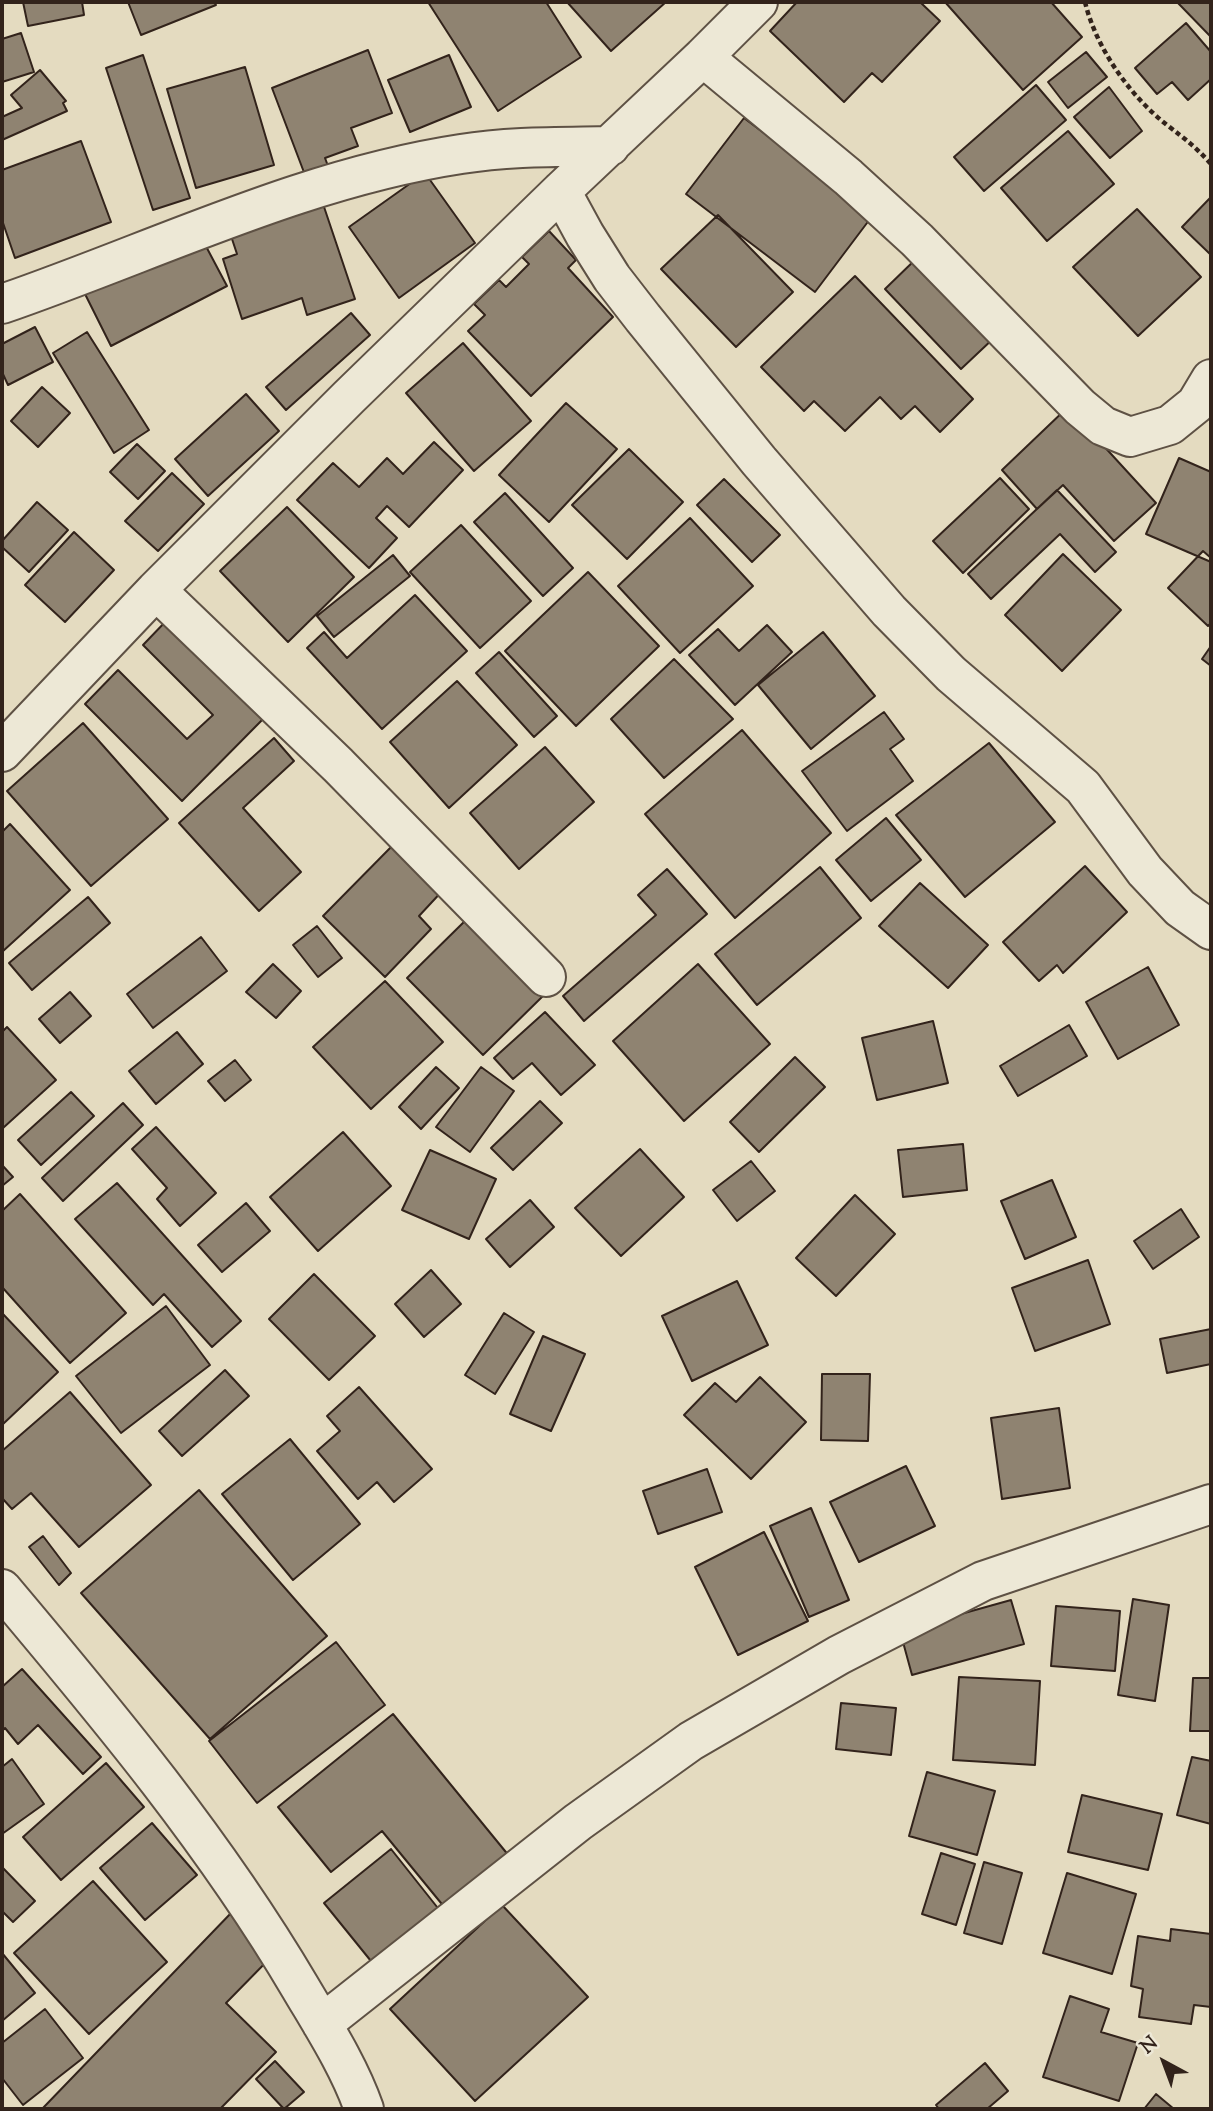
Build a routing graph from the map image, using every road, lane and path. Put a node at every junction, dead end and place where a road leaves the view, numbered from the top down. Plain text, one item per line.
1 (758, 2) edge
2 (1085, 2) edge
3 (703, 57) junction
4 (610, 146) junction
5 (1211, 164) edge
6 (561, 191) junction
7 (2, 304) edge
8 (1206, 400) edge
9 (156, 590) junction
10 (2, 752) edge
11 (1211, 930) edge
12 (546, 977) dead end
13 (1211, 1504) edge
14 (2, 1589) edge
15 (322, 2024) junction
16 (364, 2109) edge

1 - 3 street
2 - 5 path
3 - 4 street
3 - 8 street
4 - 6 street
4 - 7 street
6 - 9 street
6 - 11 street
9 - 10 street
9 - 12 street
13 - 15 street
14 - 15 street
15 - 16 street

